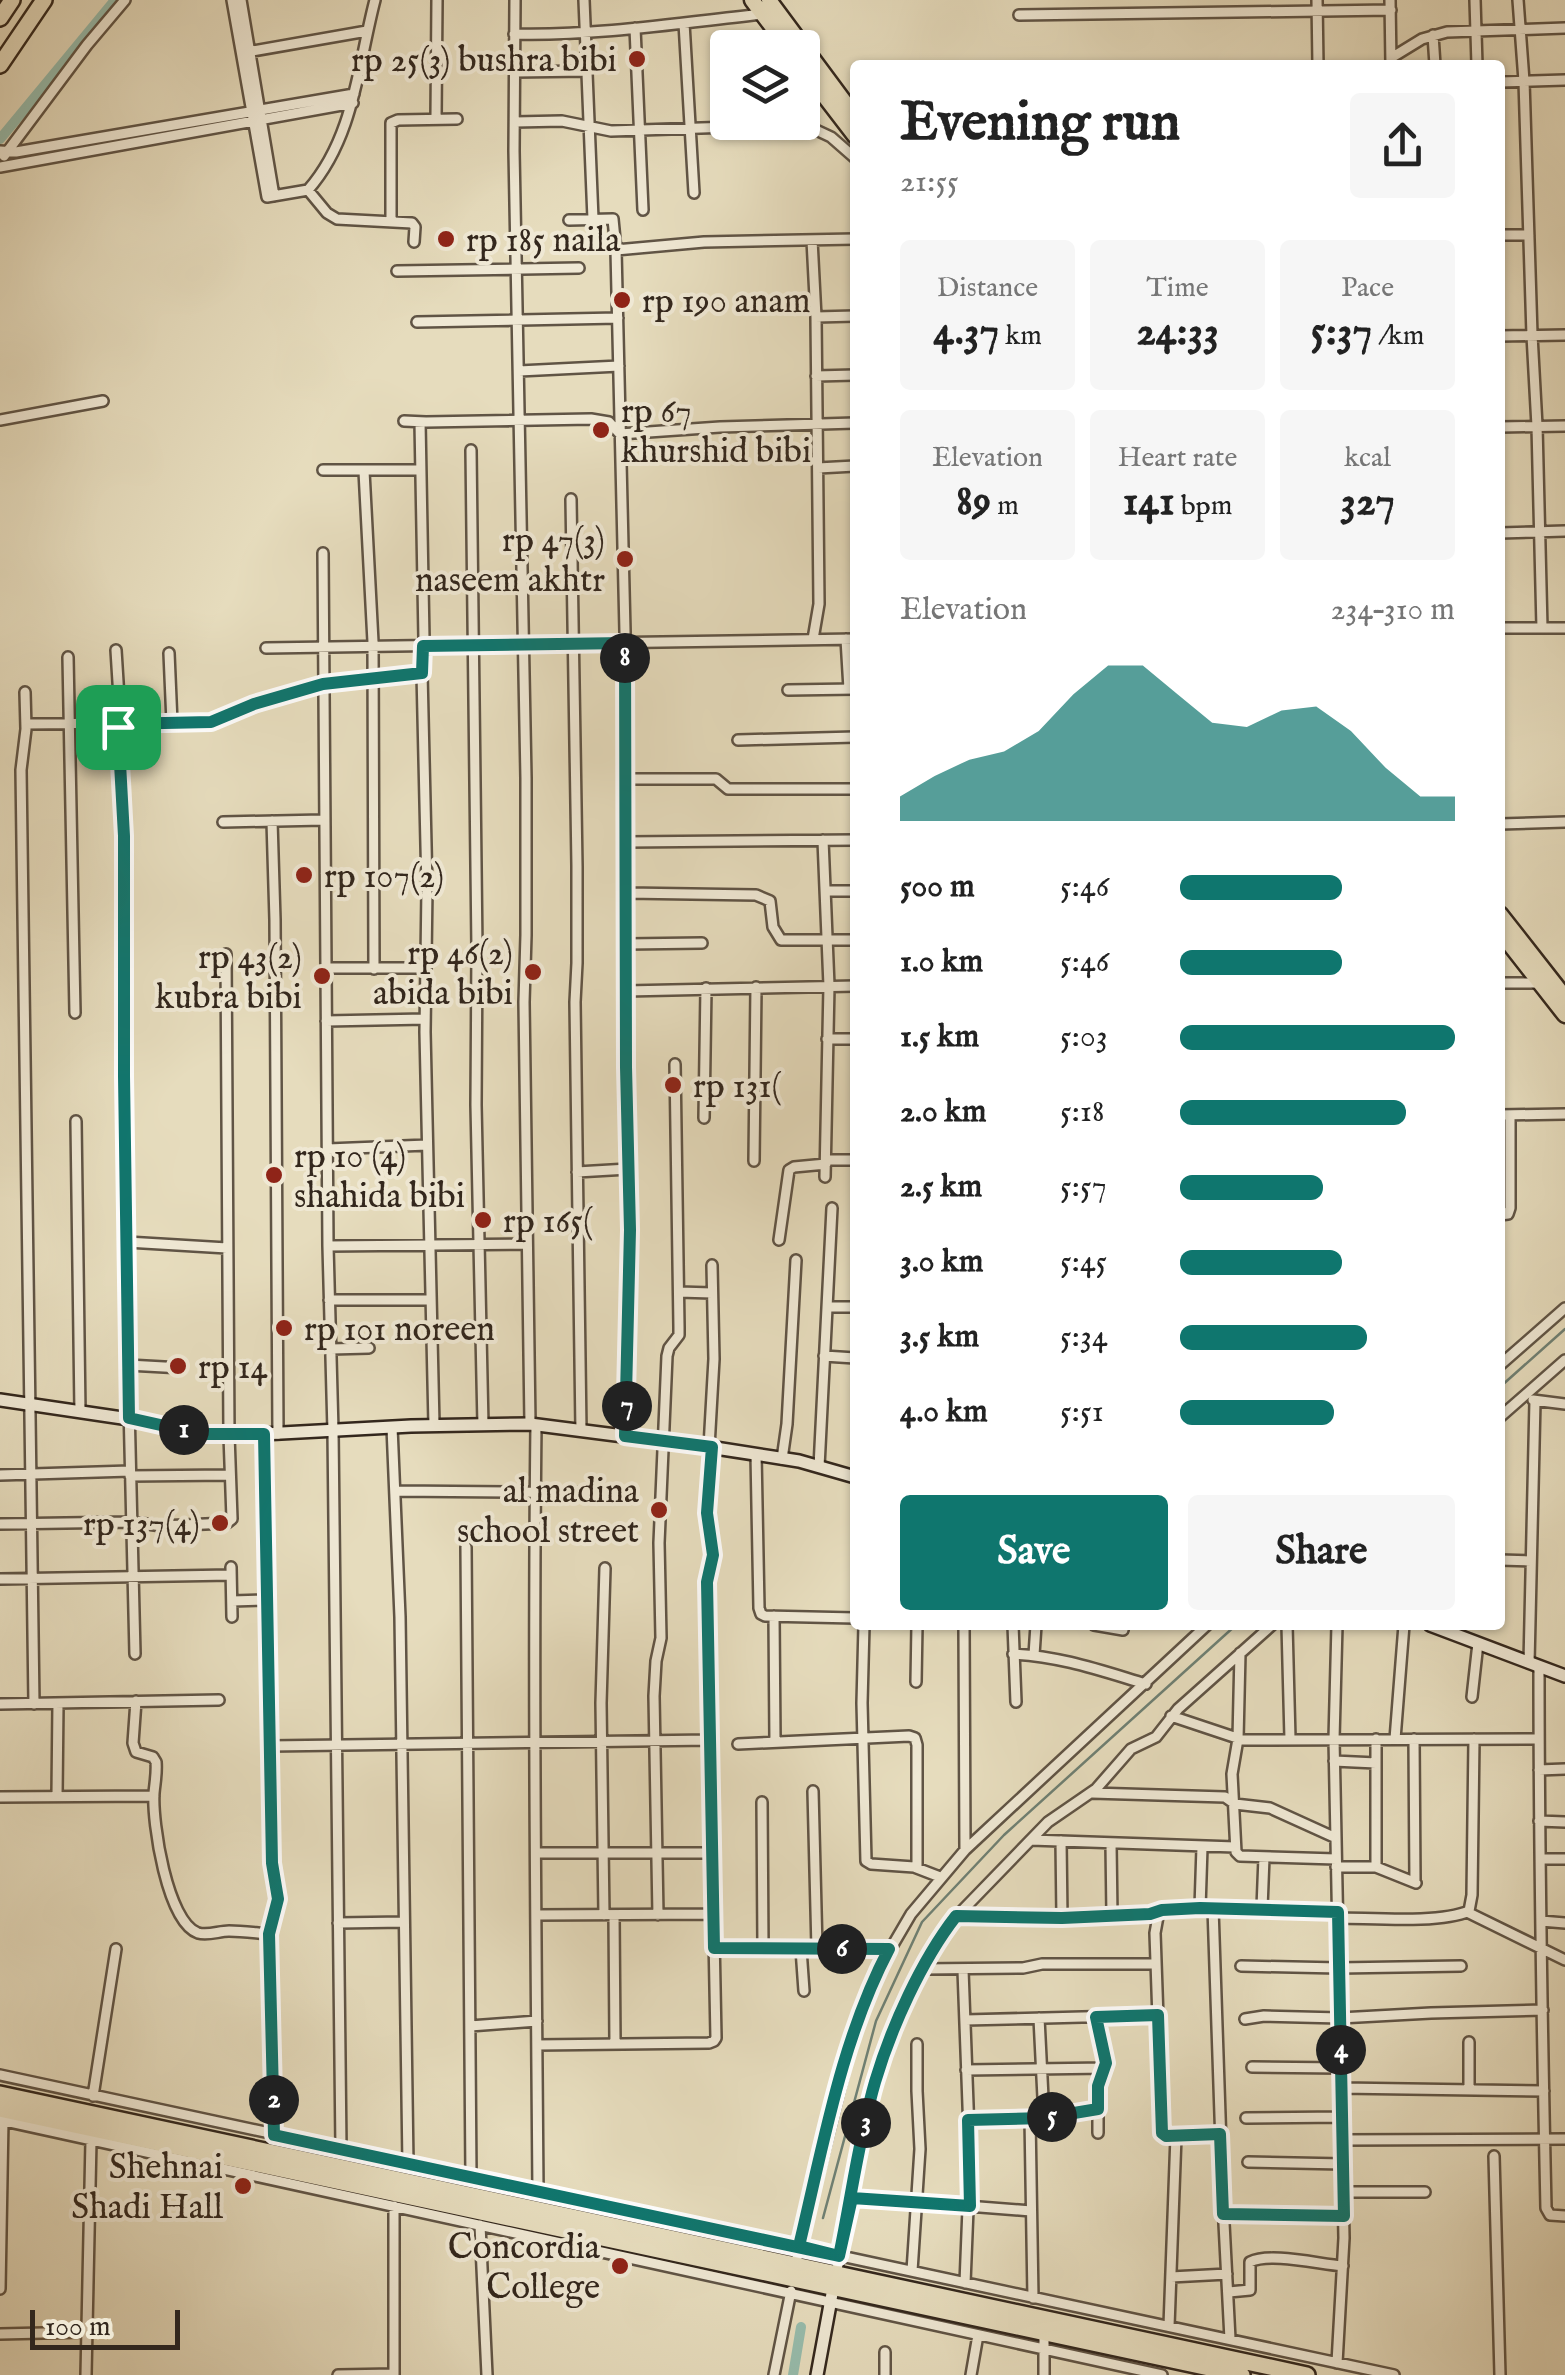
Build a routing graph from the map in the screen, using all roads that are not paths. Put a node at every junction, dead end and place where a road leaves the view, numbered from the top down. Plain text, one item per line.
1 (12, 0) edge
2 (44, 0) edge
3 (125, 0) edge
4 (232, 0) edge
5 (241, 0) edge
6 (375, 0) edge
7 (437, 0) edge
8 (515, 0) edge
9 (584, 0) edge
10 (752, 0) edge
11 (1087, 0) edge
12 (1215, 0) edge
13 (1475, 0) edge
14 (1518, 0) edge
15 (1317, 5) edge
16 (1391, 5) edge
17 (766, 7) edge
18 (1216, 12) junction
19 (1088, 14) junction
20 (1019, 15) dead end
21 (0, 18) edge
22 (684, 23) junction
23 (634, 28) junction
24 (1565, 28) edge
25 (1522, 29) junction
26 (778, 30) edge
27 (1475, 30) junction
28 (367, 31) junction
29 (585, 32) junction
30 (514, 34) junction
31 (1433, 35) junction
32 (246, 52) junction
33 (1318, 60) edge
34 (1391, 60) edge
35 (1394, 60) edge
36 (1435, 60) edge
37 (1477, 60) edge
38 (0, 66) edge
39 (586, 71) junction
40 (515, 72) junction
41 (1565, 80) edge
42 (1524, 81) junction
43 (1505, 82) edge
44 (820, 90) edge
45 (353, 98) junction
46 (850, 110) edge
47 (257, 115) junction
48 (436, 118) junction
49 (457, 118) dead end
50 (516, 122) junction
51 (588, 128) junction
52 (688, 128) junction
53 (850, 129) edge
54 (638, 130) junction
55 (850, 154) edge
56 (1, 158) edge
57 (308, 190) junction
58 (694, 194) dead end
59 (642, 210) dead end
60 (593, 219) junction
61 (569, 220) dead end
62 (391, 221) junction
63 (1505, 235) edge
64 (1529, 235) junction
65 (812, 240) junction
66 (850, 240) edge
67 (414, 242) dead end
68 (616, 250) junction
69 (579, 268) dead end
70 (517, 270) junction
71 (397, 271) dead end
72 (850, 316) edge
73 (816, 317) junction
74 (618, 318) junction
75 (518, 320) junction
76 (417, 322) dead end
77 (1532, 335) junction
78 (1565, 335) edge
79 (1505, 336) edge
80 (618, 366) junction
81 (520, 371) junction
82 (850, 375) edge
83 (816, 376) junction
84 (103, 401) dead end
85 (0, 420) edge
86 (404, 421) dead end
87 (520, 421) junction
88 (420, 422) junction
89 (850, 423) edge
90 (817, 424) junction
91 (1505, 426) edge
92 (1538, 426) junction
93 (1565, 426) edge
94 (620, 434) junction
95 (471, 450) dead end
96 (850, 466) edge
97 (818, 468) junction
98 (324, 470) dead end
99 (420, 470) junction
100 (364, 471) junction
101 (571, 499) dead end
102 (1565, 531) edge
103 (1540, 532) junction
104 (1505, 533) edge
105 (322, 552) dead end
106 (1505, 628) edge
107 (1542, 628) junction
108 (1565, 628) edge
109 (850, 639) edge
110 (813, 640) junction
111 (625, 643) junction
112 (572, 644) junction
113 (473, 645) junction
114 (524, 645) junction
115 (373, 646) junction
116 (423, 646) junction
117 (322, 647) junction
118 (266, 648) dead end
119 (116, 650) dead end
120 (170, 653) dead end
121 (68, 657) dead end
122 (422, 673) junction
123 (372, 676) junction
124 (323, 684) junction
125 (850, 689) edge
126 (788, 690) dead end
127 (25, 692) dead end
128 (172, 723) junction
129 (26, 724) junction
130 (70, 724) junction
131 (118, 724) junction
132 (850, 738) edge
133 (738, 740) dead end
134 (625, 779) junction
135 (850, 789) edge
136 (323, 820) junction
137 (272, 821) junction
138 (223, 822) dead end
139 (1565, 822) edge
140 (1505, 824) edge
141 (824, 840) junction
142 (850, 840) edge
143 (626, 842) junction
144 (850, 890) edge
145 (826, 891) junction
146 (627, 893) junction
147 (1505, 920) edge
148 (1505, 938) edge
149 (850, 940) edge
150 (827, 941) junction
151 (702, 943) dead end
152 (627, 944) junction
153 (226, 954) dead end
154 (326, 968) junction
155 (426, 968) junction
156 (374, 969) junction
157 (1505, 983) edge
158 (1540, 983) junction
159 (829, 986) junction
160 (850, 986) edge
161 (756, 987) junction
162 (706, 988) junction
163 (626, 991) junction
164 (1565, 996) edge
165 (76, 1012) dead end
166 (1565, 1015) edge
167 (426, 1020) junction
168 (326, 1021) junction
169 (827, 1039) junction
170 (850, 1039) edge
171 (675, 1064) dead end
172 (1565, 1114) edge
173 (1505, 1115) edge
174 (704, 1118) dead end
175 (76, 1121) dead end
176 (428, 1145) junction
177 (328, 1149) junction
178 (850, 1160) edge
179 (754, 1161) dead end
180 (826, 1162) junction
181 (1505, 1166) edge
182 (628, 1169) junction
183 (577, 1172) junction
184 (825, 1177) dead end
185 (832, 1208) dead end
186 (1505, 1214) edge
187 (779, 1240) dead end
188 (127, 1242) junction
189 (429, 1244) junction
190 (527, 1244) junction
191 (479, 1245) junction
192 (328, 1246) junction
193 (227, 1248) junction
194 (796, 1260) dead end
195 (712, 1265) dead end
196 (679, 1292) junction
197 (712, 1293) junction
198 (330, 1300) junction
199 (431, 1300) junction
200 (827, 1306) junction
201 (850, 1308) edge
202 (1565, 1308) edge
203 (369, 1348) dead end
204 (331, 1349) junction
205 (824, 1356) junction
206 (850, 1358) edge
207 (1565, 1360) edge
208 (1505, 1361) edge
209 (128, 1365) junction
210 (182, 1368) dead end
211 (1530, 1398) junction
212 (0, 1400) edge
213 (30, 1404) junction
214 (1565, 1404) edge
215 (80, 1412) junction
216 (1505, 1414) edge
217 (129, 1418) junction
218 (434, 1425) junction
219 (483, 1425) junction
220 (533, 1425) junction
221 (392, 1427) junction
222 (582, 1430) junction
223 (333, 1431) junction
224 (271, 1434) junction
225 (229, 1435) junction
226 (625, 1436) junction
227 (661, 1440) junction
228 (710, 1447) junction
229 (756, 1454) junction
230 (782, 1458) junction
231 (819, 1467) junction
232 (32, 1474) junction
233 (130, 1474) junction
234 (230, 1474) junction
235 (0, 1475) edge
236 (850, 1476) edge
237 (395, 1491) junction
238 (535, 1491) junction
239 (601, 1493) dead end
240 (132, 1522) junction
241 (0, 1524) edge
242 (31, 1524) junction
243 (466, 1547) dead end
244 (1505, 1560) edge
245 (1531, 1561) junction
246 (605, 1568) dead end
247 (32, 1578) junction
248 (133, 1578) junction
249 (0, 1579) edge
250 (232, 1600) junction
251 (267, 1600) junction
252 (774, 1616) junction
253 (232, 1617) dead end
254 (850, 1618) edge
255 (864, 1630) edge
256 (917, 1630) edge
257 (964, 1630) edge
258 (1013, 1630) edge
259 (1036, 1630) edge
260 (1203, 1630) edge
261 (1266, 1630) edge
262 (1287, 1630) edge
263 (1337, 1630) edge
264 (1404, 1630) edge
265 (1458, 1630) edge
266 (1478, 1643) junction
267 (1240, 1652) junction
268 (135, 1654) dead end
269 (1014, 1654) junction
270 (1034, 1655) junction
271 (1534, 1664) junction
272 (1565, 1676) edge
273 (916, 1682) dead end
274 (1146, 1684) junction
275 (1472, 1697) dead end
276 (219, 1700) dead end
277 (136, 1701) junction
278 (1016, 1702) dead end
279 (58, 1703) junction
280 (0, 1704) edge
281 (34, 1704) junction
282 (1171, 1716) junction
283 (863, 1737) junction
284 (1334, 1738) junction
285 (1238, 1739) junction
286 (1290, 1739) junction
287 (1376, 1739) junction
288 (1395, 1739) junction
289 (1414, 1739) junction
290 (1474, 1739) junction
291 (1539, 1739) junction
292 (710, 1740) junction
293 (655, 1741) junction
294 (534, 1742) junction
295 (602, 1742) junction
296 (775, 1742) junction
297 (468, 1743) junction
298 (401, 1744) junction
299 (738, 1744) dead end
300 (270, 1746) junction
301 (336, 1746) junction
302 (1334, 1762) junction
303 (1376, 1763) junction
304 (1539, 1770) junction
305 (1565, 1770) edge
306 (813, 1791) dead end
307 (1090, 1793) junction
308 (58, 1796) junction
309 (154, 1796) junction
310 (0, 1797) edge
311 (762, 1802) dead end
312 (1233, 1802) junction
313 (1539, 1821) junction
314 (1565, 1822) edge
315 (1336, 1838) junction
316 (1031, 1840) junction
317 (1061, 1841) junction
318 (1111, 1844) junction
319 (1202, 1847) junction
320 (1236, 1847) junction
321 (964, 1850) junction
322 (712, 1852) junction
323 (536, 1853) junction
324 (603, 1853) junction
325 (657, 1853) junction
326 (1264, 1857) junction
327 (1540, 1859) junction
328 (1565, 1859) edge
329 (1336, 1863) junction
330 (1376, 1867) junction
331 (917, 1868) junction
332 (940, 1877) junction
333 (1200, 1908) junction
334 (1213, 1908) junction
335 (1262, 1908) junction
336 (1159, 1911) junction
337 (1468, 1912) junction
338 (658, 1914) junction
339 (713, 1914) junction
340 (538, 1915) junction
341 (609, 1915) junction
342 (1338, 1915) junction
343 (956, 1916) junction
344 (1112, 1916) junction
345 (1062, 1918) junction
346 (1542, 1920) junction
347 (404, 1922) junction
348 (338, 1923) junction
349 (1565, 1923) edge
350 (269, 1934) junction
351 (116, 1948) dead end
352 (714, 1948) junction
353 (763, 1948) junction
354 (801, 1948) junction
355 (1539, 1948) junction
356 (817, 1949) junction
357 (889, 1949) junction
358 (1565, 1960) edge
359 (1156, 1964) junction
360 (1240, 1966) dead end
361 (1461, 1966) dead end
362 (1339, 1968) junction
363 (922, 1969) junction
364 (964, 1970) junction
365 (804, 1990) dead end
366 (1542, 2010) junction
367 (1158, 2015) junction
368 (1096, 2017) junction
369 (1039, 2018) junction
370 (1340, 2018) junction
371 (1245, 2019) dead end
372 (965, 2020) junction
373 (537, 2021) junction
374 (470, 2026) junction
375 (1470, 2042) dead end
376 (614, 2044) junction
377 (918, 2044) dead end
378 (537, 2046) junction
379 (1252, 2066) dead end
380 (1042, 2068) junction
381 (1106, 2068) junction
382 (1341, 2068) junction
383 (966, 2070) junction
384 (0, 2075) edge
385 (1342, 2088) junction
386 (1470, 2090) junction
387 (1544, 2091) junction
388 (0, 2094) edge
389 (93, 2096) junction
390 (1098, 2109) junction
391 (1, 2116) edge
392 (1030, 2118) junction
393 (1044, 2118) junction
394 (1246, 2118) dead end
395 (1342, 2118) junction
396 (968, 2120) junction
397 (1098, 2133) dead end
398 (1220, 2134) junction
399 (274, 2135) junction
400 (1176, 2136) junction
401 (1545, 2139) junction
402 (1565, 2139) edge
403 (91, 2140) junction
404 (1343, 2140) junction
405 (340, 2149) junction
406 (1494, 2156) dead end
407 (1248, 2162) dead end
408 (408, 2164) junction
409 (1343, 2164) junction
410 (472, 2178) junction
411 (538, 2192) junction
412 (1343, 2192) junction
413 (1425, 2192) dead end
414 (852, 2198) junction
415 (916, 2202) junction
416 (394, 2206) junction
417 (970, 2206) junction
418 (1031, 2212) junction
419 (1223, 2214) junction
420 (1344, 2216) junction
421 (1565, 2216) edge
422 (480, 2225) junction
423 (799, 2246) junction
424 (839, 2256) junction
425 (1343, 2266) junction
426 (912, 2271) junction
427 (1227, 2274) junction
428 (1171, 2277) junction
429 (793, 2280) junction
430 (965, 2283) junction
431 (0, 2289) edge
432 (833, 2289) junction
433 (1229, 2292) junction
434 (1033, 2298) junction
435 (1169, 2326) junction
436 (87, 2332) junction
437 (0, 2334) edge
438 (978, 2335) junction
439 (1230, 2339) junction
440 (1044, 2341) junction
441 (885, 2352) dead end
442 (1337, 2363) junction
443 (394, 2374) edge
444 (86, 2375) edge
445 (338, 2375) edge
446 (487, 2375) edge
447 (774, 2375) edge
448 (817, 2375) edge
449 (885, 2375) edge
450 (971, 2375) edge
451 (1044, 2375) edge
452 (1162, 2375) edge
453 (1242, 2375) edge
454 (1307, 2375) edge
455 (1394, 2375) edge
456 (1500, 2375) edge

1 - 21 highway
2 - 38 highway
3 - 56 street
4 - 32 street
5 - 32 street
6 - 28 street
7 - 48 street
8 - 30 street
9 - 29 street
10 - 17 main road
11 - 19 street
12 - 18 street
13 - 27 street
14 - 25 street
15 - 16 street
15 - 18 street
15 - 33 street
16 - 34 street
17 - 22 street
17 - 26 main road
17 - 46 main road
18 - 19 street
19 - 20 street
22 - 23 street
22 - 52 street
23 - 29 street
23 - 54 street
24 - 25 street
25 - 27 street
25 - 42 street
27 - 31 street
27 - 37 street
28 - 32 street
28 - 45 street
29 - 30 street
29 - 39 street
30 - 40 street
31 - 35 street
31 - 36 street
32 - 47 street
39 - 40 street
39 - 51 street
40 - 50 street
41 - 42 street
42 - 43 street
42 - 64 street
44 - 53 main road
45 - 47 street
45 - 57 street
47 - 56 street
47 - 57 street
48 - 49 street
48 - 62 street
50 - 51 street
50 - 70 street
51 - 54 street
51 - 60 street
52 - 54 street
52 - 55 street
52 - 58 street
54 - 59 street
57 - 62 street
60 - 61 street
60 - 68 street
62 - 67 street
63 - 64 street
64 - 77 street
65 - 66 street
65 - 68 street
65 - 73 street
68 - 74 street
69 - 70 street
70 - 71 street
70 - 75 street
72 - 73 street
73 - 83 street
74 - 75 street
74 - 80 street
75 - 76 street
75 - 81 street
77 - 78 street
77 - 79 street
77 - 92 street
80 - 81 street
80 - 94 street
81 - 87 street
82 - 83 street
83 - 90 street
84 - 85 street
86 - 88 street
87 - 88 street
87 - 94 street
87 - 114 street
88 - 99 street
89 - 90 street
90 - 94 street
90 - 97 street
91 - 92 street
92 - 93 street
92 - 103 street
94 - 111 street
95 - 113 street
96 - 97 street
97 - 110 street
98 - 100 street
99 - 100 street
99 - 116 street
100 - 115 street
101 - 112 street
102 - 103 street
103 - 104 street
103 - 107 street
105 - 117 street
106 - 107 street
107 - 108 street
109 - 110 street
110 - 111 street
111 - 112 street
111 - 134 street
112 - 114 street
112 - 183 street
113 - 114 street
113 - 116 street
113 - 191 street
114 - 190 street
115 - 116 street
115 - 117 street
115 - 123 street
116 - 122 street
117 - 118 street
117 - 124 street
119 - 131 street
120 - 128 street
121 - 130 street
122 - 123 street
122 - 155 street
123 - 124 street
123 - 156 street
124 - 128 street
124 - 136 street
125 - 126 street
127 - 129 street
128 - 131 street
129 - 130 street
129 - 213 street
130 - 131 street
130 - 165 street
131 - 188 street
132 - 133 street
134 - 135 street
134 - 143 street
136 - 137 street
136 - 154 street
137 - 138 street
137 - 224 street
139 - 140 street
141 - 142 street
141 - 143 street
141 - 145 street
143 - 146 street
144 - 145 street
145 - 150 street
146 - 150 street
146 - 152 street
147 - 164 main road
148 - 158 main road
149 - 150 street
150 - 159 street
151 - 152 street
152 - 163 street
153 - 193 street
154 - 156 street
154 - 168 street
155 - 156 street
155 - 167 street
157 - 158 street
158 - 166 main road
159 - 160 street
159 - 161 street
159 - 169 street
161 - 162 street
161 - 179 street
162 - 163 street
162 - 174 street
163 - 182 street
167 - 168 street
167 - 176 street
168 - 177 street
169 - 170 street
169 - 180 street
171 - 196 street
172 - 173 street
173 - 181 street
175 - 215 street
176 - 177 street
176 - 189 street
177 - 192 street
178 - 180 street
180 - 184 street
180 - 187 street
181 - 186 street
182 - 183 street
182 - 226 street
183 - 222 street
185 - 200 street
188 - 193 street
188 - 209 street
189 - 191 street
189 - 192 street
189 - 199 street
190 - 191 street
190 - 220 street
191 - 219 street
192 - 198 street
193 - 225 street
194 - 230 street
195 - 197 street
196 - 197 street
196 - 227 street
197 - 228 street
198 - 199 street
198 - 204 street
199 - 218 street
200 - 201 street
200 - 205 street
202 - 208 street
203 - 204 street
204 - 223 street
205 - 206 street
205 - 231 street
207 - 211 street
209 - 210 street
209 - 217 street
211 - 214 street
211 - 216 street
211 - 245 street
212 - 213 street
213 - 215 street
213 - 232 street
215 - 217 street
217 - 225 street
217 - 233 street
218 - 219 street
218 - 221 street
219 - 220 street
220 - 222 street
220 - 238 street
221 - 223 street
221 - 237 street
222 - 226 street
223 - 224 street
223 - 301 street
224 - 225 street
224 - 251 street
225 - 234 street
226 - 227 street
227 - 228 street
227 - 293 street
228 - 229 street
228 - 292 street
229 - 230 street
229 - 252 street
230 - 231 street
231 - 236 street
232 - 233 street
232 - 235 street
232 - 242 street
233 - 234 street
233 - 240 street
234 - 240 street
237 - 238 street
237 - 298 street
238 - 239 street
238 - 294 street
240 - 242 street
240 - 248 street
241 - 242 street
242 - 247 street
243 - 297 street
244 - 245 street
245 - 271 street
246 - 295 street
247 - 248 street
247 - 249 street
247 - 281 street
248 - 250 street
248 - 268 street
250 - 251 street
250 - 253 street
251 - 300 street
252 - 254 street
252 - 296 street
255 - 283 street
256 - 273 street
257 - 321 street
258 - 269 street
259 - 270 street
260 - 274 street
261 - 267 street
262 - 286 street
263 - 284 street
264 - 288 street
265 - 266 street
266 - 271 street
266 - 275 street
267 - 282 street
267 - 285 street
269 - 270 street
269 - 278 street
270 - 274 street
271 - 272 street
271 - 291 street
274 - 321 street
276 - 277 street
277 - 279 street
277 - 309 street
279 - 281 street
279 - 308 street
280 - 281 street
282 - 285 street
282 - 307 street
283 - 296 street
283 - 331 street
283 - 331 street
284 - 286 street
284 - 287 street
284 - 302 street
285 - 286 street
285 - 312 street
287 - 288 street
287 - 303 street
288 - 289 street
289 - 290 street
289 - 330 street
290 - 291 street
290 - 337 street
291 - 304 street
292 - 293 street
292 - 322 street
293 - 295 street
293 - 325 street
294 - 295 street
294 - 297 street
294 - 323 street
295 - 324 street
296 - 299 street
297 - 298 street
297 - 374 street
298 - 301 street
298 - 347 street
300 - 301 street
300 - 350 street
301 - 348 street
302 - 303 street
302 - 315 street
303 - 330 street
304 - 305 street
304 - 313 street
306 - 356 street
307 - 312 street
307 - 316 street
308 - 309 street
308 - 310 street
309 - 350 street
311 - 353 street
312 - 315 street
312 - 320 street
313 - 314 street
313 - 327 street
315 - 329 street
316 - 317 street
316 - 343 street
317 - 318 street
317 - 345 street
318 - 319 street
318 - 344 street
319 - 320 street
319 - 333 street
320 - 326 street
321 - 332 street
322 - 325 street
322 - 339 street
323 - 324 street
323 - 340 street
324 - 325 street
324 - 341 street
325 - 338 street
326 - 329 street
326 - 335 street
327 - 328 street
327 - 346 street
329 - 330 street
329 - 342 street
331 - 332 street
332 - 357 street
333 - 334 street
333 - 336 street
334 - 335 street
334 - 398 street
335 - 342 street
336 - 344 street
336 - 359 street
337 - 342 street
337 - 355 street
338 - 339 street
338 - 341 street
339 - 352 street
340 - 341 street
340 - 373 street
341 - 376 street
342 - 362 street
343 - 345 street
343 - 363 street
344 - 345 street
346 - 349 street
346 - 355 street
347 - 348 street
347 - 408 street
348 - 405 street
350 - 399 street
351 - 389 street
352 - 353 street
352 - 376 street
353 - 354 street
354 - 356 street
354 - 365 street
355 - 358 street
355 - 366 street
356 - 357 street
357 - 423 street
359 - 364 street
359 - 367 street
360 - 362 street
361 - 362 street
362 - 370 street
363 - 364 street
363 - 414 street
364 - 372 street
366 - 370 street
366 - 387 street
367 - 368 street
367 - 400 street
368 - 369 street
368 - 381 street
369 - 372 street
369 - 380 street
370 - 371 street
370 - 382 street
372 - 383 street
373 - 374 street
373 - 378 street
374 - 410 street
375 - 386 street
376 - 378 street
377 - 415 street
378 - 411 street
379 - 382 street
380 - 381 street
380 - 383 street
380 - 393 street
381 - 390 street
382 - 385 street
383 - 396 street
384 - 389 street
385 - 386 street
385 - 395 street
386 - 387 street
387 - 401 street
388 - 429 highway
389 - 399 street
390 - 393 street
390 - 397 street
391 - 403 street
391 - 429 highway
391 - 431 street
392 - 393 street
392 - 396 street
392 - 418 street
394 - 395 street
395 - 404 street
396 - 417 street
398 - 400 street
398 - 419 street
399 - 405 street
400 - 428 street
401 - 402 street
401 - 404 street
401 - 421 street
403 - 416 street
403 - 436 street
404 - 409 street
405 - 408 street
406 - 456 street
407 - 409 street
408 - 410 street
409 - 412 street
410 - 411 street
411 - 423 street
412 - 413 street
412 - 420 street
414 - 415 street
414 - 424 street
415 - 417 street
415 - 426 street
416 - 422 street
416 - 443 street
417 - 418 street
417 - 430 street
418 - 434 street
419 - 420 street
419 - 427 street
420 - 425 street
422 - 429 street
422 - 446 street
423 - 424 street
423 - 429 street
424 - 426 street
424 - 432 street
425 - 433 street
425 - 442 street
426 - 430 street
427 - 428 street
427 - 433 street
428 - 435 street
429 - 432 highway
429 - 432 street
429 - 447 street
430 - 434 street
432 - 438 street
432 - 440 highway
432 - 448 street
432 - 454 highway
433 - 439 street
434 - 435 street
435 - 439 street
436 - 437 street
436 - 444 street
438 - 440 street
438 - 450 street
439 - 442 street
440 - 451 street
440 - 452 street
440 - 453 highway
441 - 449 street
442 - 455 street
443 - 445 street

